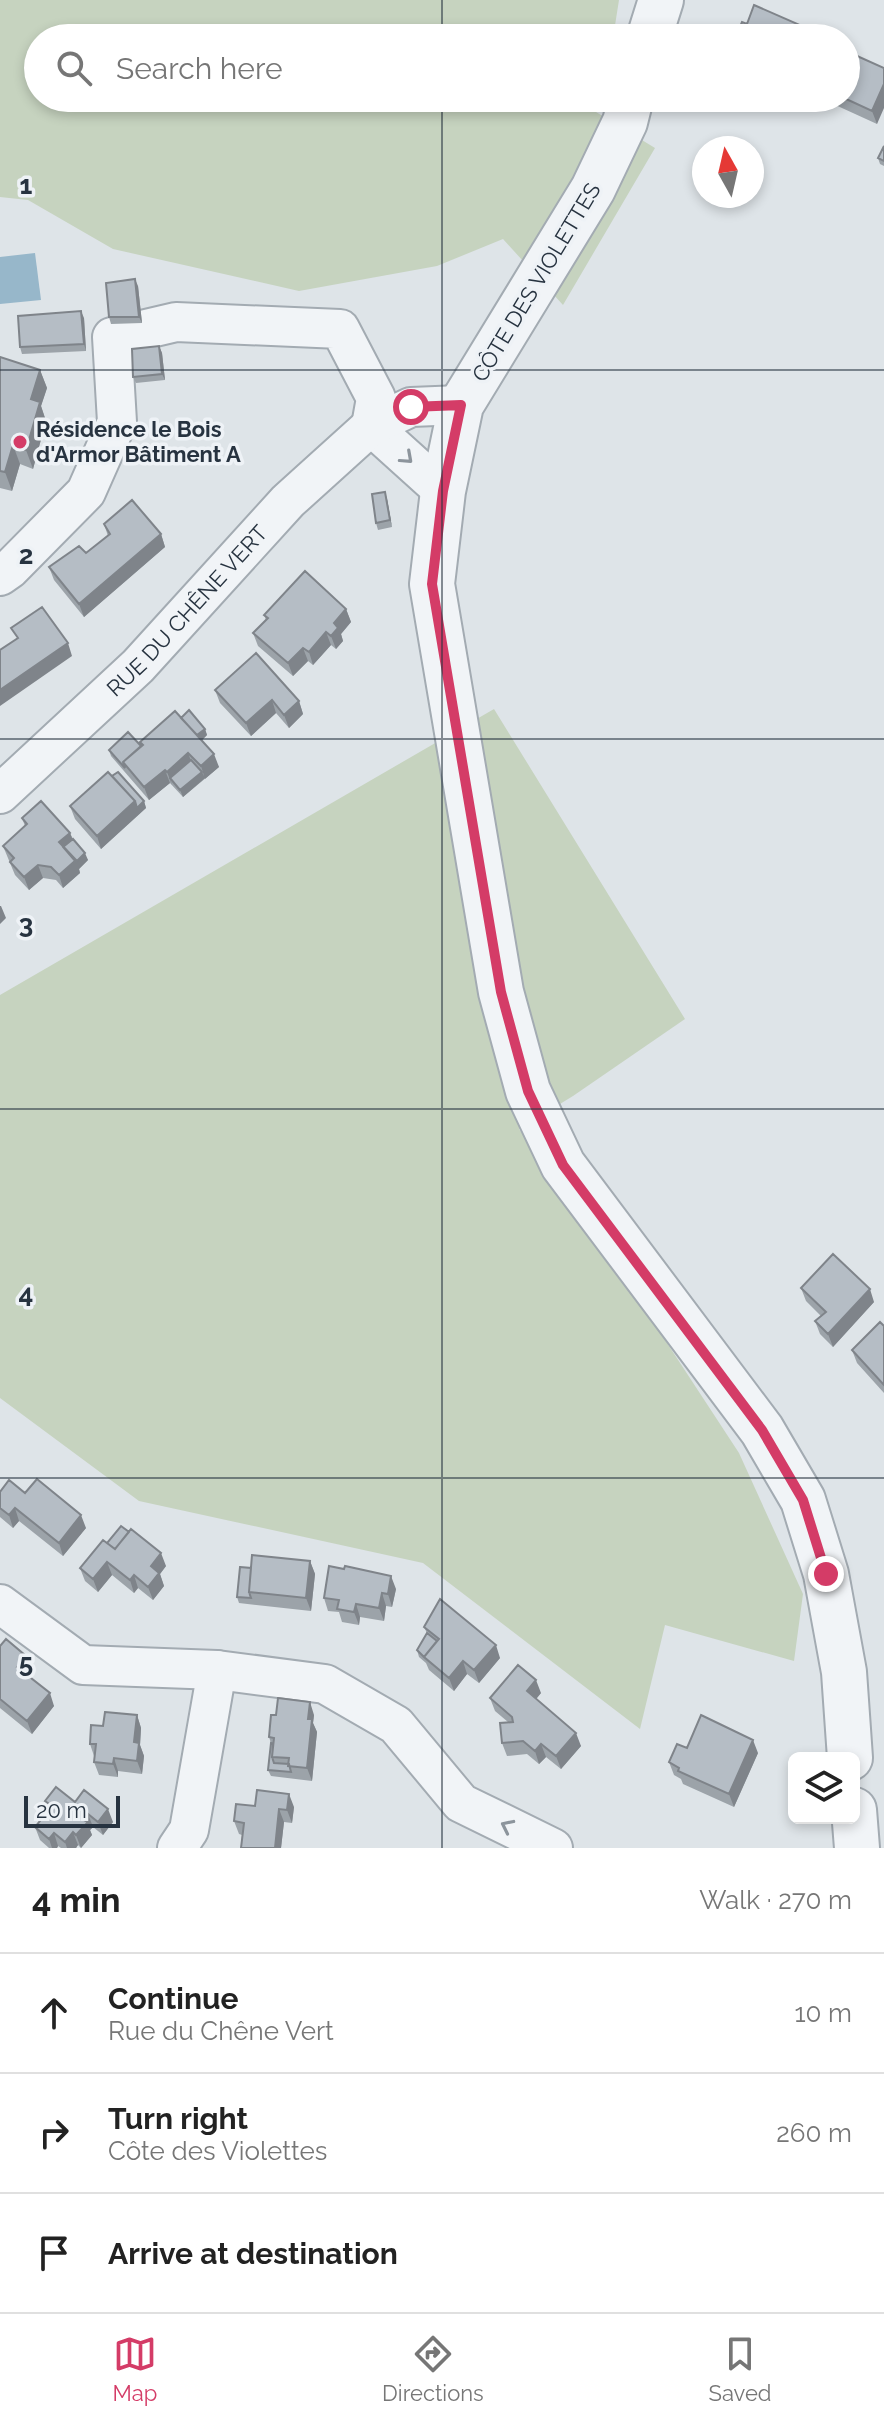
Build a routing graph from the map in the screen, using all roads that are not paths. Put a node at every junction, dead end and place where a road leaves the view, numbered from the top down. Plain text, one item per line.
1 (661, 0) edge
2 (653, 24) edge
3 (628, 112) edge
4 (461, 405) junction
5 (371, 426) junction
6 (443, 491) junction
7 (0, 576) edge
8 (0, 794) edge
9 (0, 1604) edge
10 (217, 1670) junction
11 (850, 1752) edge
12 (855, 1824) edge
13 (177, 1848) edge
14 (553, 1848) edge
15 (857, 1848) edge

1 - 2 street
3 - 4 street, CÔTE DES VIOLETTES
4 - 5 street, RUE DU CHÊNE VERT
4 - 6 street, CÔTE DES VIOLETTES
5 -> 6 street
5 - 7 street
5 - 8 street, RUE DU CHÊNE VERT
6 - 11 street, CÔTE DES VIOLETTES
9 - 10 street
10 - 13 street
14 -> 10 street
12 - 15 street

